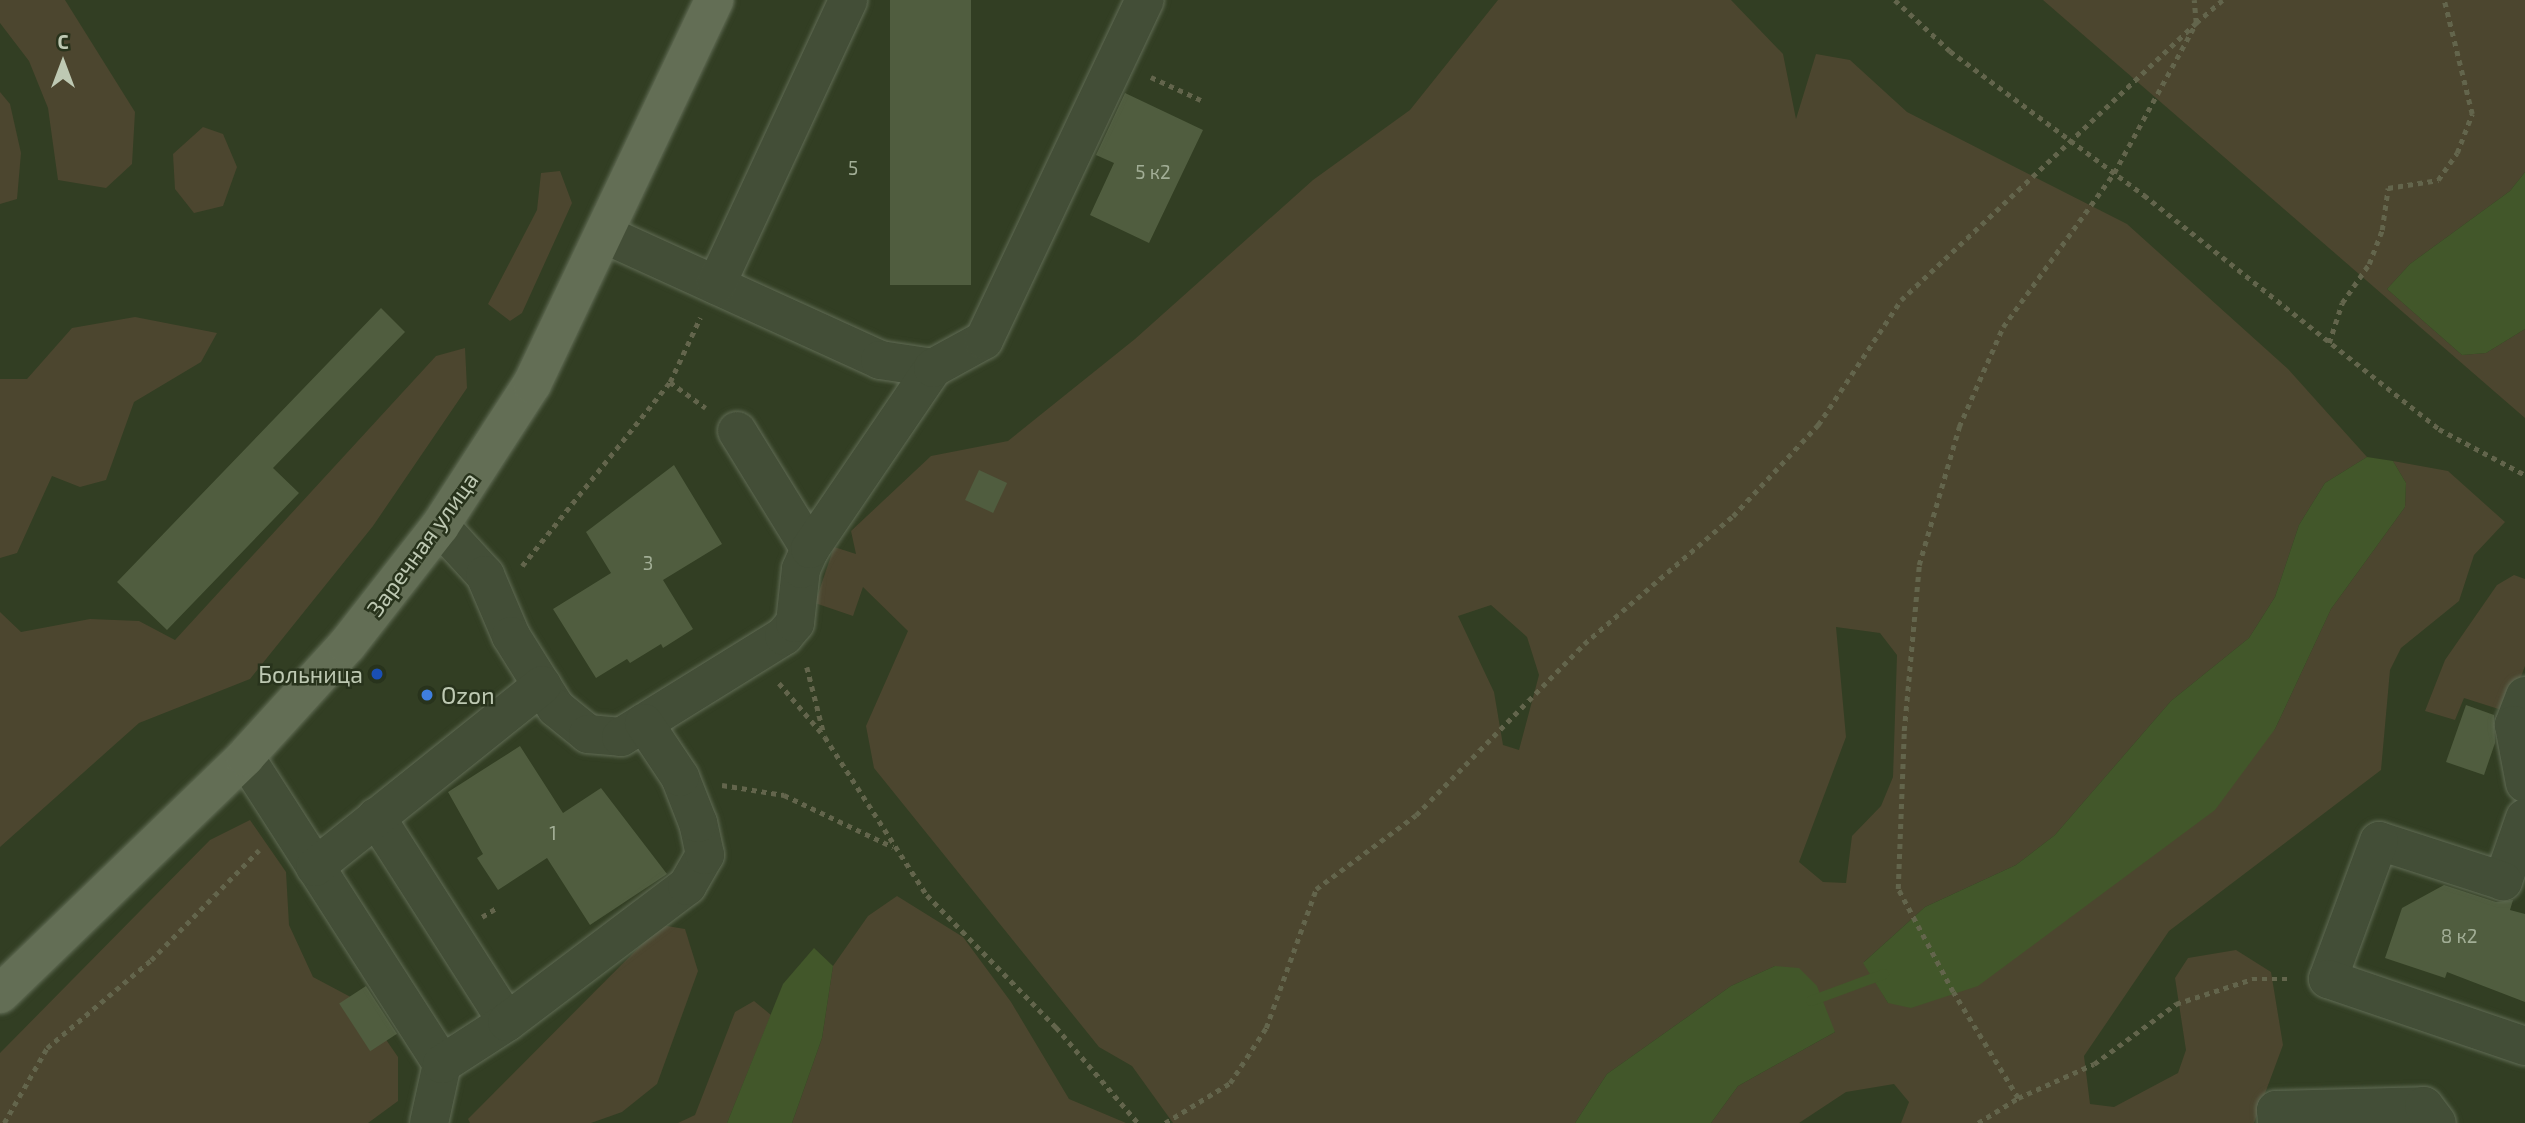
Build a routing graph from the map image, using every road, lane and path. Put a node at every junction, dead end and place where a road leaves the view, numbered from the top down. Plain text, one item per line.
1 (714, 0) edge
2 (848, 0) edge
3 (1144, 0) edge
4 (1895, 0) edge
5 (2194, 0) edge
6 (2222, 0) edge
7 (2444, 0) edge
8 (2196, 23) junction
9 (1116, 61) junction
10 (1201, 100) dead end
11 (2068, 139) junction
12 (2114, 173) junction
13 (606, 234) junction
14 (716, 285) junction
15 (2329, 343) junction
16 (933, 368) junction
17 (670, 382) junction
18 (737, 431) joint
19 (2525, 475) edge
20 (440, 526) junction
21 (810, 549) junction
22 (495, 599) junction
23 (795, 622) junction
24 (755, 654) junction
25 (542, 685) junction
26 (2525, 696) edge
27 (644, 723) junction
28 (825, 737) junction
29 (245, 757) junction
30 (680, 777) junction
31 (2525, 783) edge
32 (376, 817) junction
33 (2525, 818) edge
34 (264, 845) dead end
35 (894, 847) junction
36 (315, 867) junction
37 (2328, 979) junction
38 (0, 994) edge
39 (507, 1022) junction
40 (2525, 1046) edge
41 (442, 1064) junction
42 (2018, 1098) junction
43 (4, 1123) edge
44 (429, 1123) edge
45 (1138, 1123) edge
46 (1165, 1123) edge
47 (1978, 1123) edge
48 (2277, 1123) edge
49 (2437, 1123) edge

1 - 13 main road, Заречная улица
2 - 14 lane
3 - 9 lane
4 - 11 path
5 - 8 path
6 - 8 path
7 - 15 path
8 - 11 path
8 - 12 path
9 - 10 path
9 - 16 lane
11 - 12 path
11 - 46 path
12 - 15 path
12 - 42 path
13 - 14 lane
13 - 20 main road, Заречная улица
14 - 16 lane
14 - 17 path
15 - 19 path
16 - 21 lane
17 - 18 path
17 - 22 path
18 - 21 lane
20 - 22 lane
20 - 29 main road, Заречная улица
21 - 23 lane
22 - 25 lane
23 - 24 lane
23 - 28 path
24 - 27 lane
24 - 28 path
25 - 27 lane
25 - 32 lane
26 - 31 lane
27 - 30 lane
28 - 35 path
29 - 36 lane
29 - 38 main road, Заречная улица
30 - 35 path
30 - 39 lane
32 - 36 lane
32 - 39 lane
33 - 37 lane
34 - 43 path
35 - 45 path
36 - 41 lane
37 - 40 lane
37 - 42 path
39 - 41 lane
41 - 44 lane
42 - 47 path
48 - 49 lane

